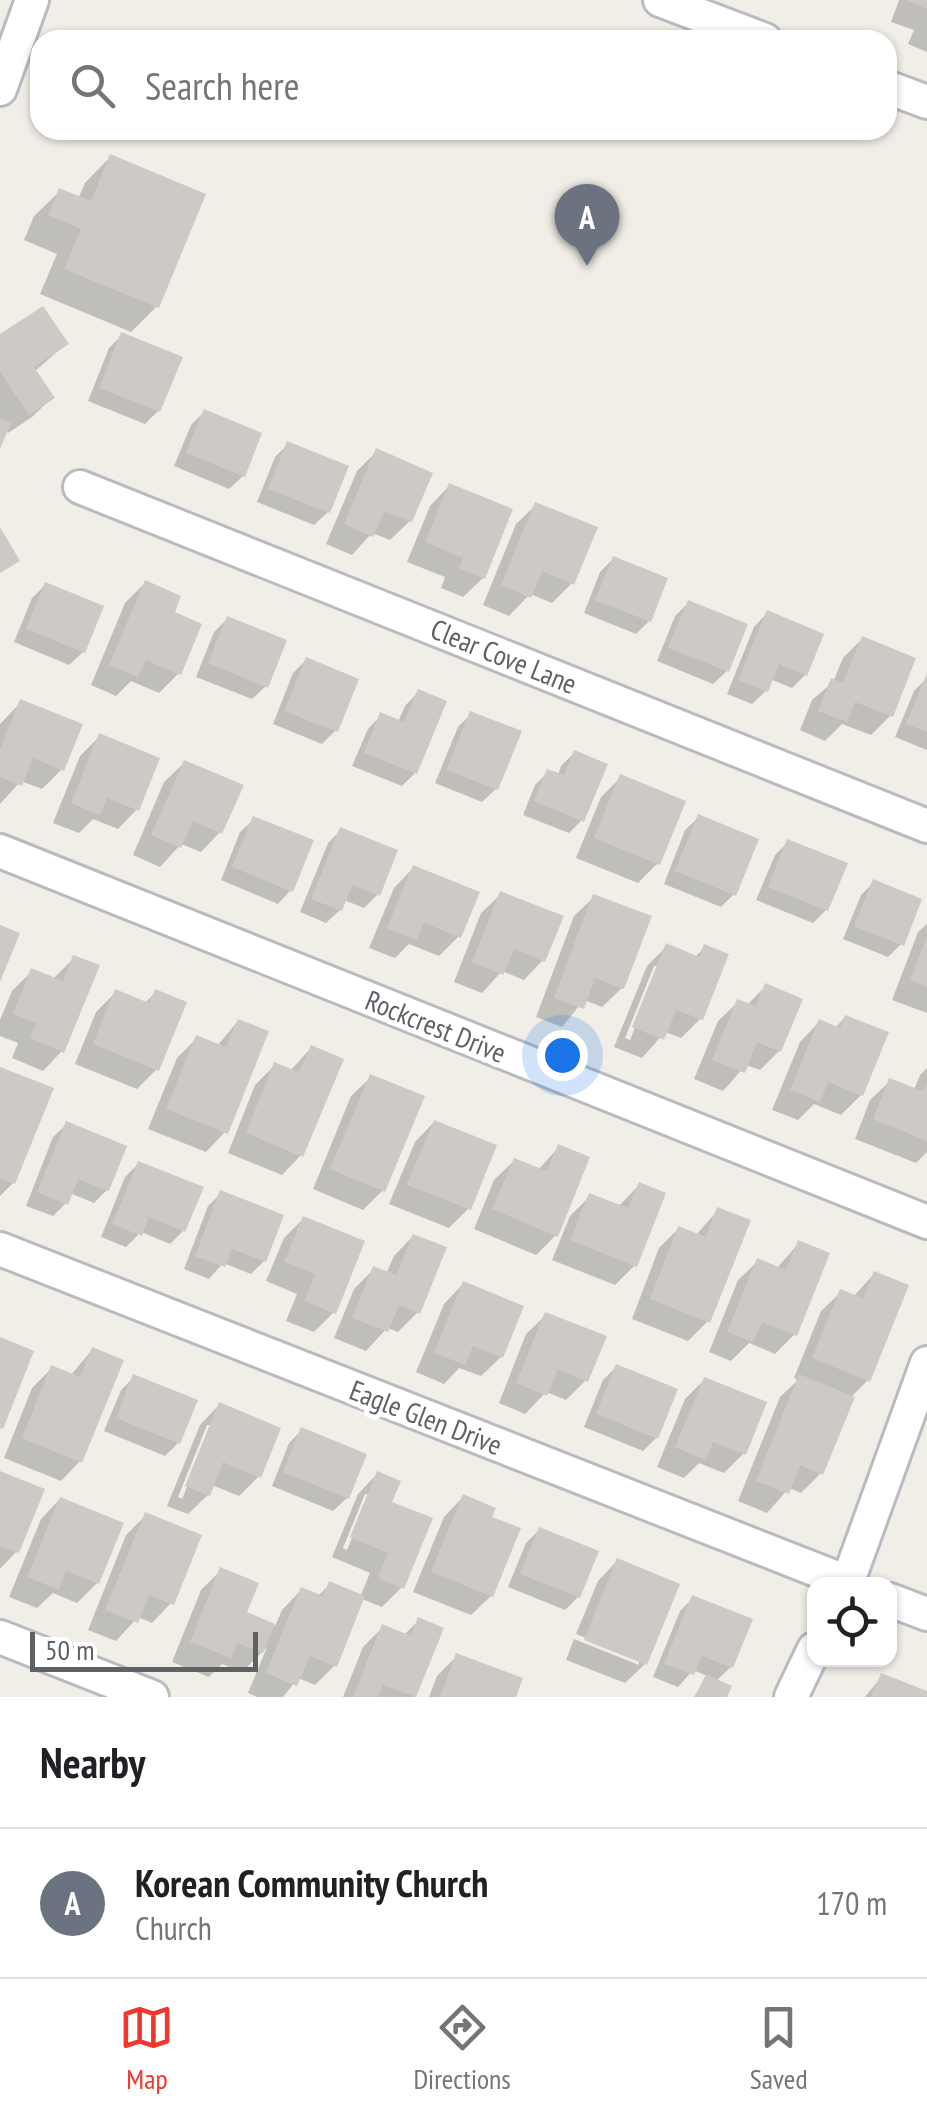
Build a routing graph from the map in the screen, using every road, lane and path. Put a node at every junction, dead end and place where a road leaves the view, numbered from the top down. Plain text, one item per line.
1 (660, 0) edge
2 (19, 9) edge
3 (739, 30) edge
4 (0, 89) edge
5 (897, 90) edge
6 (927, 102) edge
7 (80, 487) dead end
8 (927, 826) edge
9 (0, 851) edge
10 (927, 1222) edge
11 (0, 1250) edge
12 (927, 1363) edge
13 (831, 1577) edge
14 (851, 1577) edge
15 (897, 1603) edge
16 (927, 1614) edge
17 (0, 1637) edge
18 (807, 1664) edge
19 (152, 1697) edge
20 (790, 1697) edge

1 - 3 street
2 - 4 street
5 - 6 street
7 - 8 street, Clear Cove Lane
9 - 10 street, Rockcrest Drive
11 - 13 street, Eagle Glen Drive
12 - 14 street
15 - 16 street
17 - 19 street
18 - 20 street

